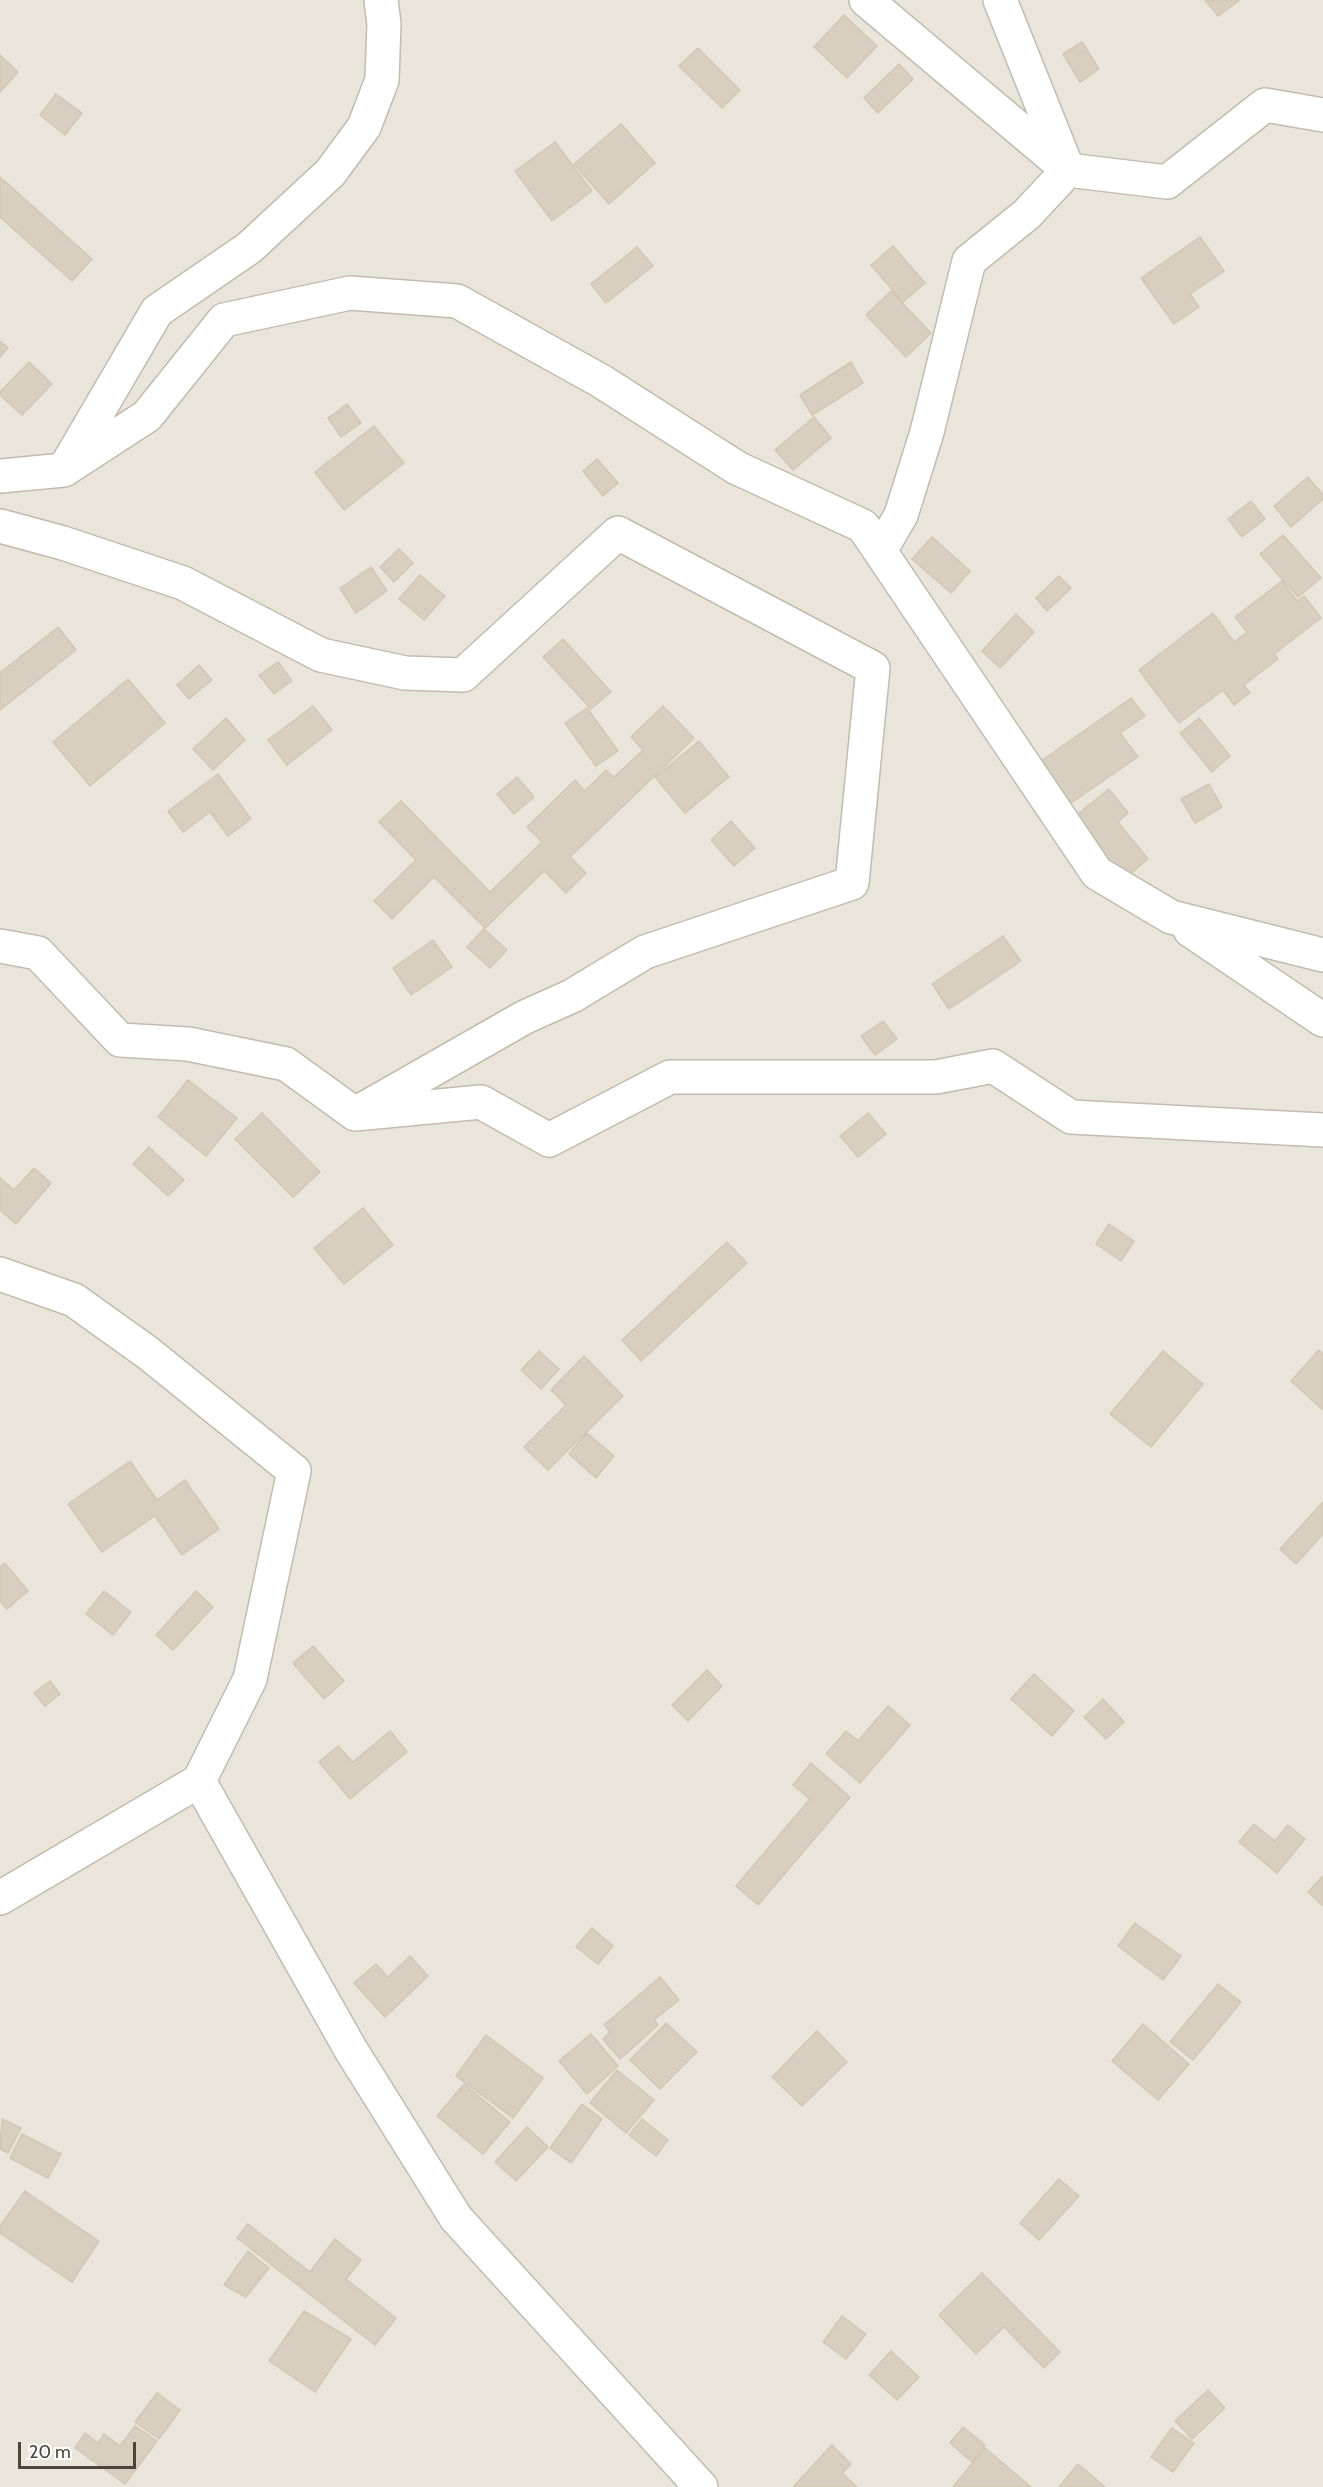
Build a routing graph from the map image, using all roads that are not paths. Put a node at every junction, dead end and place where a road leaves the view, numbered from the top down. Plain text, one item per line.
1 (381, 0) edge
2 (866, 0) edge
3 (1000, 0) edge
4 (1323, 116) edge
5 (1068, 170) junction
6 (64, 470) junction
7 (0, 476) edge
8 (0, 526) edge
9 (880, 550) junction
10 (1171, 917) junction
11 (0, 946) edge
12 (1323, 955) edge
13 (1323, 1020) edge
14 (355, 1114) junction
15 (1323, 1130) edge
16 (0, 1274) edge
17 (198, 1781) junction
18 (0, 1898) edge
19 (701, 2487) edge

1 - 6 street
2 - 5 street
3 - 5 street
4 - 5 street
5 - 9 street
6 - 7 street
6 - 9 street
8 - 14 street
9 - 10 street
10 - 12 street
10 - 13 street
11 - 14 street
14 - 15 street
16 - 17 street
17 - 18 street
17 - 19 street

